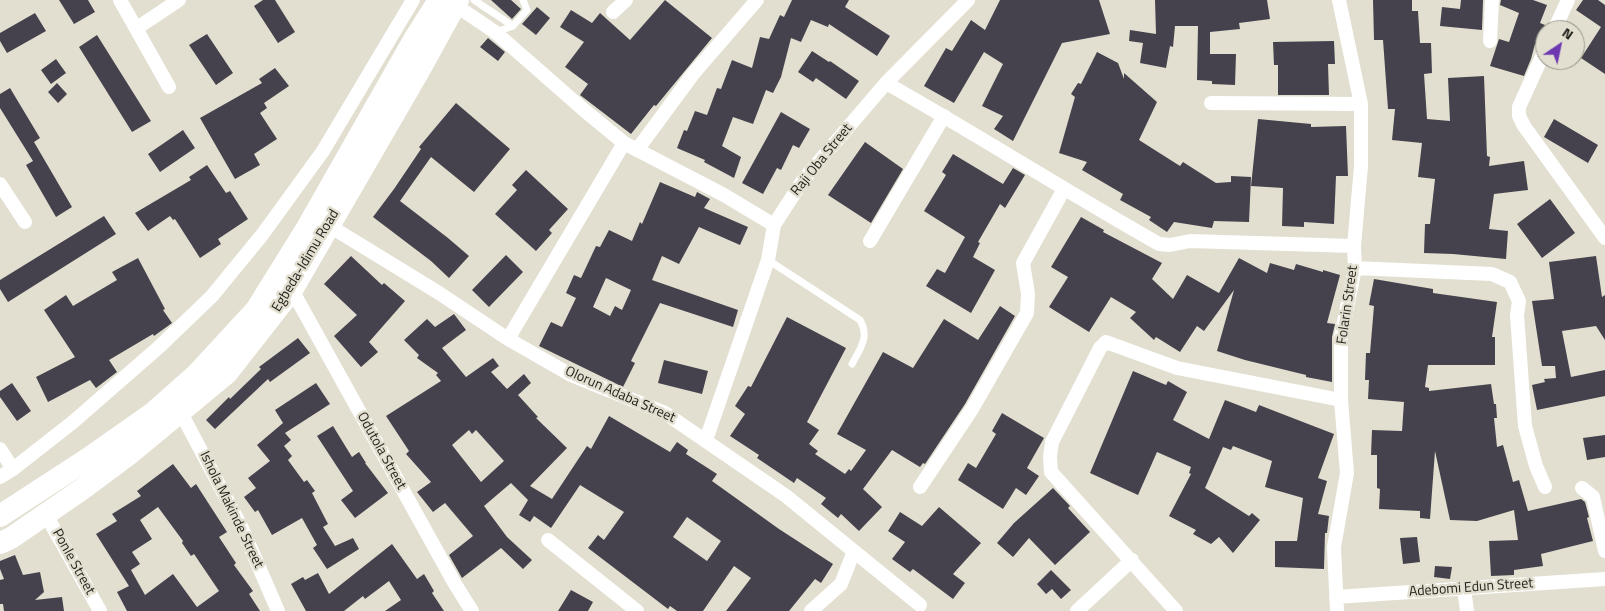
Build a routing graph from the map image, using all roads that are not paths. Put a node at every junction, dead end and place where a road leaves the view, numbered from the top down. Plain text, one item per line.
1 (120, 0) edge
2 (179, 0) edge
3 (412, 0) edge
4 (523, 0) edge
5 (626, 0) edge
6 (757, 0) edge
7 (968, 0) edge
8 (1339, 0) edge
9 (1492, 0) edge
10 (1568, 0) edge
11 (456, 1) edge
12 (613, 12) dead end
13 (1559, 20) edge
14 (513, 26) junction
15 (137, 28) junction
16 (495, 32) junction
17 (1490, 41) dead end
18 (1536, 70) edge
19 (886, 83) junction
20 (170, 87) dead end
21 (1211, 103) dead end
22 (1361, 104) junction
23 (944, 116) junction
24 (624, 143) junction
25 (637, 150) junction
26 (0, 184) edge
27 (1064, 189) junction
28 (25, 222) dead end
29 (328, 225) junction
30 (774, 225) junction
31 (1605, 238) edge
32 (870, 241) dead end
33 (1354, 246) junction
34 (768, 260) junction
35 (1355, 268) junction
36 (292, 290) junction
37 (508, 339) junction
38 (852, 364) dead end
39 (1341, 400) junction
40 (180, 411) junction
41 (706, 440) junction
42 (0, 449) edge
43 (13, 470) junction
44 (0, 477) edge
45 (920, 486) dead end
46 (1545, 487) dead end
47 (1582, 488) dead end
48 (46, 513) junction
49 (0, 516) edge
50 (548, 540) dead end
51 (0, 543) edge
52 (854, 551) junction
53 (1605, 551) edge
54 (1132, 560) junction
55 (1605, 579) edge
56 (1464, 589) junction
57 (1336, 604) edge
58 (920, 605) dead end
59 (100, 611) edge
60 (278, 611) edge
61 (472, 611) edge
62 (637, 611) edge
63 (812, 611) edge
64 (1077, 611) edge
65 (1176, 611) edge
66 (1467, 611) edge

1 - 15 street
2 - 15 street
3 - 43 street
4 - 14 lane
5 - 12 street
6 - 25 street
7 - 19 street, Raji Oba Street
8 - 22 street, Folarin Street
9 - 17 street
10 - 13 street
11 - 14 lane
11 - 16 street
11 - 29 main road, Egbeda-Idimu Road
11 - 49 main road, Egbeda-Idimu Road
14 - 16 lane
15 - 20 street
16 - 24 street
18 - 31 street
19 - 23 street
19 - 30 street, Raji Oba Street
21 - 22 street
22 - 33 street, Folarin Street
23 - 27 street
23 - 32 street
24 - 25 street
24 - 37 street
25 - 30 street
26 - 28 street
27 - 33 street
27 - 45 street
29 - 36 main road, Egbeda-Idimu Road
29 - 37 street, Olorun Adaba Street
30 - 34 street, Raji Oba Street
33 - 35 street, Folarin Street
34 - 38 lane
34 - 41 street, Raji Oba Street
35 - 39 street, Folarin Street
35 - 46 street
36 - 40 main road, Egbeda-Idimu Road
36 - 61 street, Odutola Street
37 - 41 street, Olorun Adaba Street
39 - 54 street
39 - 57 street, Folarin Street
40 - 48 main road, Egbeda-Idimu Road
40 - 60 street, Ishola Makinde Street
41 - 52 street, Olorun Adaba Street
42 - 43 street
43 - 44 street
47 - 53 street
48 - 51 main road, Egbeda-Idimu Road
48 - 59 street, Ponle Street
50 - 62 street
52 - 58 street, Olorun Adaba Street
52 - 63 street
54 - 64 street
54 - 65 street
55 - 56 street, Adebomi Edun Street
56 - 57 street, Adebomi Edun Street
56 - 66 street

